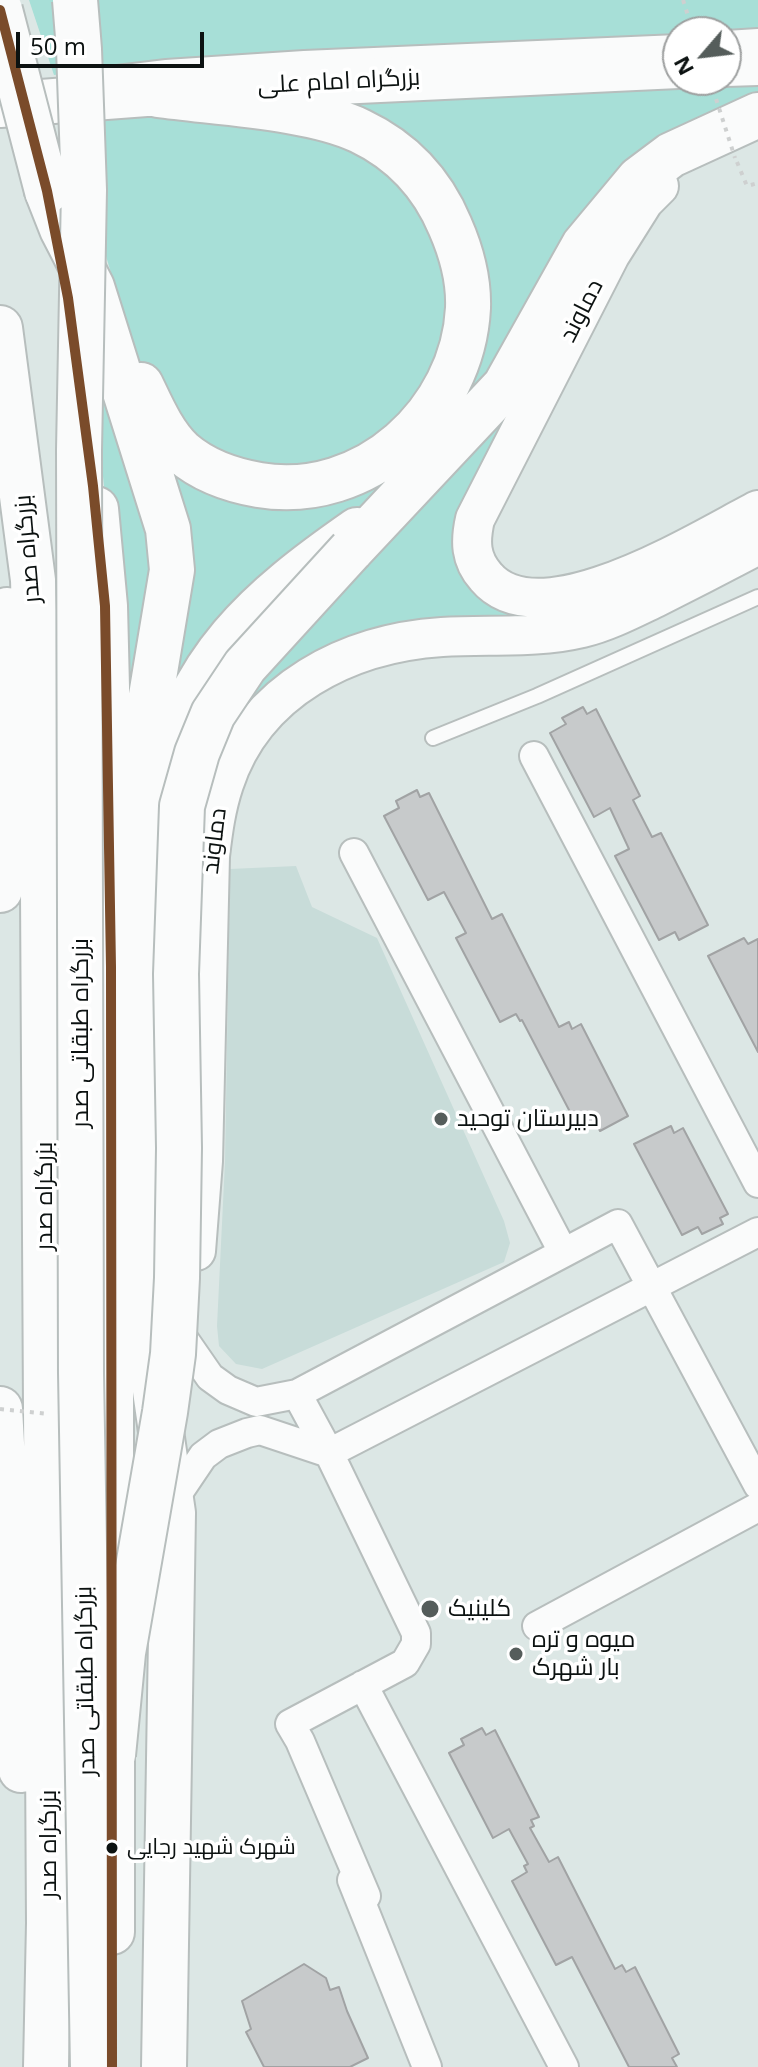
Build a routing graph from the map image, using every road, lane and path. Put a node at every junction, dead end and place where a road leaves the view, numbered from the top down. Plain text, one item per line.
1 (75, 0) edge
2 (0, 10) edge
3 (662, 43) edge
4 (662, 67) edge
5 (62, 79) dead end
6 (0, 88) edge
7 (16, 94) edge
8 (158, 95) junction
9 (712, 96) edge
10 (758, 115) edge
11 (718, 149) junction
12 (758, 183) edge
13 (47, 191) junction
14 (92, 287) junction
15 (0, 328) edge
16 (20, 469) junction
17 (401, 499) junction
18 (758, 510) edge
19 (758, 545) edge
20 (758, 597) edge
21 (433, 738) dead end
22 (534, 756) dead end
23 (354, 853) dead end
24 (144, 869) junction
25 (0, 890) edge
26 (758, 1183) edge
27 (758, 1232) edge
28 (563, 1252) junction
29 (651, 1286) junction
30 (151, 1291) junction
31 (186, 1342) junction
32 (297, 1394) junction
33 (0, 1409) edge
34 (329, 1453) junction
35 (758, 1485) edge
36 (174, 1506) junction
37 (758, 1507) edge
38 (537, 1626) dead end
39 (363, 1685) junction
40 (290, 1724) junction
41 (366, 1896) dead end
42 (91, 1943) junction
43 (44, 2067) edge
44 (93, 2067) edge
45 (112, 2067) edge
46 (164, 2067) edge
47 (427, 2067) edge
48 (564, 2067) edge

1 - 42 highway, بزرگراه طبقاتی صدر, bridge
2 - 13 highway, bridge
3 - 5 lane
4 - 8 highway, بزرگراه امام علی
6 - 7 lane
7 - 8 highway, بزرگراه امام علی
8 - 14 highway
9 - 11 path, bridge
10 - 11 highway
11 - 12 path
11 - 17 highway
11 - 18 main road, دماوند
13 - 14 highway
13 - 45 highway
14 - 24 highway
15 - 16 highway, بزرگراه صدر
16 - 25 highway
16 - 43 highway, بزرگراه صدر
17 - 24 highway
17 - 42 highway, bridge
19 - 31 main road, دماوند
20 - 21 lane
22 - 26 street
23 - 28 street
24 - 30 highway
27 - 29 street
28 - 29 street
28 - 32 street
29 - 34 street
29 - 35 street
30 - 31 street
30 - 36 highway
31 - 32 street
31 - 36 main road, دماوند
32 - 34 street
33 - 43 highway
34 - 36 street
34 - 39 street
36 - 46 highway
37 - 38 street
39 - 40 street
39 - 48 street
40 - 41 street
40 - 47 street
42 - 44 highway, بزرگراه طبقاتی صدر, bridge

